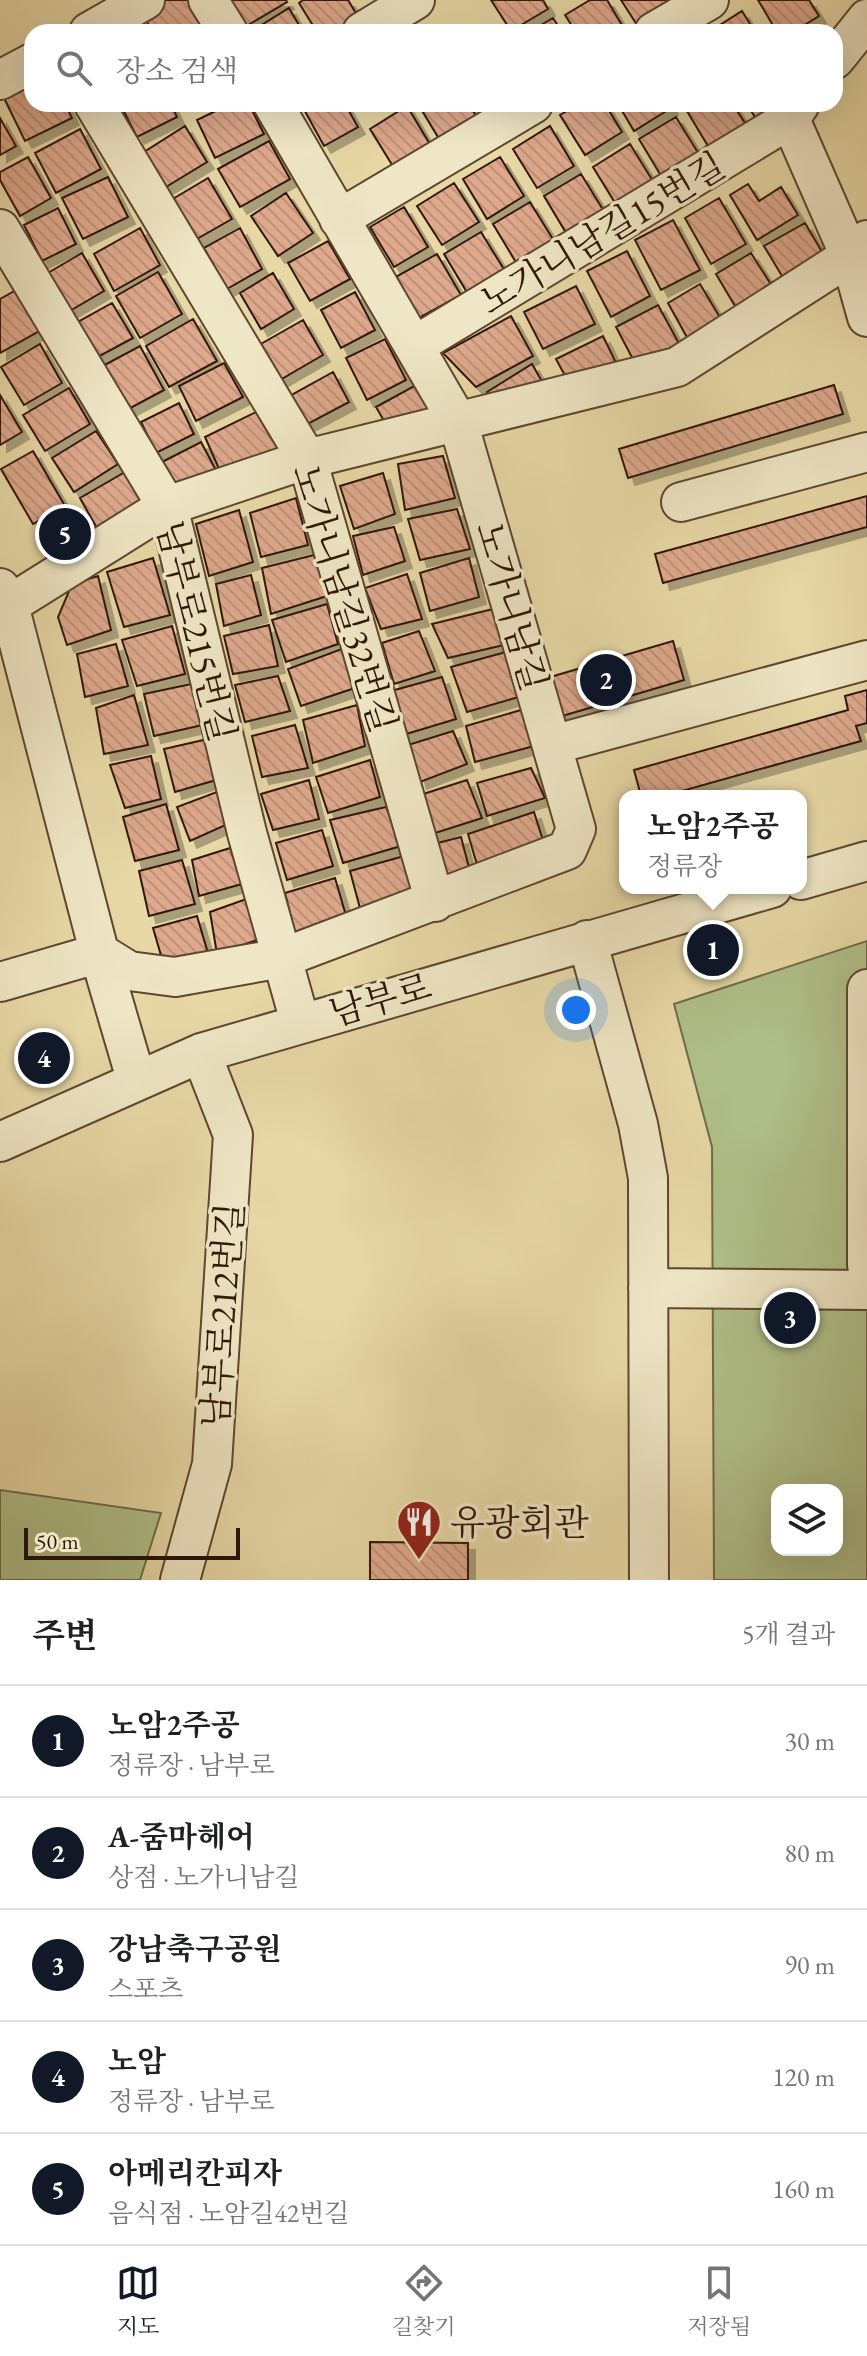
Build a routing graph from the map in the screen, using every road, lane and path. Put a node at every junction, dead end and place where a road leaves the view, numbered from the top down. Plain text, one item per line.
1 (145, 0) edge
2 (208, 0) edge
3 (415, 0) edge
4 (709, 0) edge
5 (867, 19) edge
6 (103, 24) edge
7 (223, 24) edge
8 (375, 24) edge
9 (668, 24) edge
10 (843, 49) edge
11 (24, 67) edge
12 (0, 80) edge
13 (99, 112) edge
14 (278, 112) edge
15 (520, 112) edge
16 (793, 112) edge
17 (795, 112) edge
18 (339, 219) junction
19 (0, 229) edge
20 (859, 248) edge
21 (867, 317) edge
22 (414, 346) junction
23 (458, 422) junction
24 (867, 452) edge
25 (307, 459) junction
26 (681, 502) dead end
27 (167, 506) junction
28 (4, 597) edge
29 (9, 650) edge
30 (867, 660) edge
31 (552, 745) junction
32 (867, 861) edge
33 (807, 878) edge
34 (751, 894) edge
35 (435, 902) junction
36 (587, 940) junction
37 (100, 953) junction
38 (282, 958) junction
39 (0, 982) edge
40 (867, 989) edge
41 (300, 1022) junction
42 (201, 1053) junction
43 (136, 1079) junction
44 (0, 1142) edge
45 (867, 1222) edge
46 (867, 1265) edge
47 (648, 1288) junction
48 (867, 1290) edge
49 (180, 1580) edge
50 (649, 1580) edge

1 - 6 street
2 - 7 street
3 - 8 street
4 - 9 street
5 - 10 street
11 - 12 street
13 - 25 street, 노가니남길32번길
14 - 18 street, 노가니남길
15 - 18 street
16 - 22 street, 노가니남길15번길
17 - 20 street
18 - 22 street, 노가니남길
19 - 27 street, 남부로215번길
20 - 21 street
20 - 23 street
22 - 23 street, 노가니남길
23 - 25 street
23 - 31 street, 노가니남길
24 - 26 street
25 - 27 street
25 - 35 street, 노가니남길32번길
27 - 28 street
27 - 38 street, 남부로215번길
28 - 29 street
29 - 37 street
30 - 31 street
31 - 35 street, 노가니남길
32 - 33 street
34 - 36 street, 남부로
35 - 38 street, 노가니남길
36 - 41 street, 남부로
36 - 47 street
37 - 38 street, 노가니남길
37 - 39 street
37 - 43 street
38 - 41 street, 남부로215번길
40 - 45 street
41 - 42 street, 남부로
42 - 43 street, 남부로
42 - 49 street, 남부로212번길
43 - 44 street, 남부로
45 - 46 street
47 - 48 street
47 - 50 street

